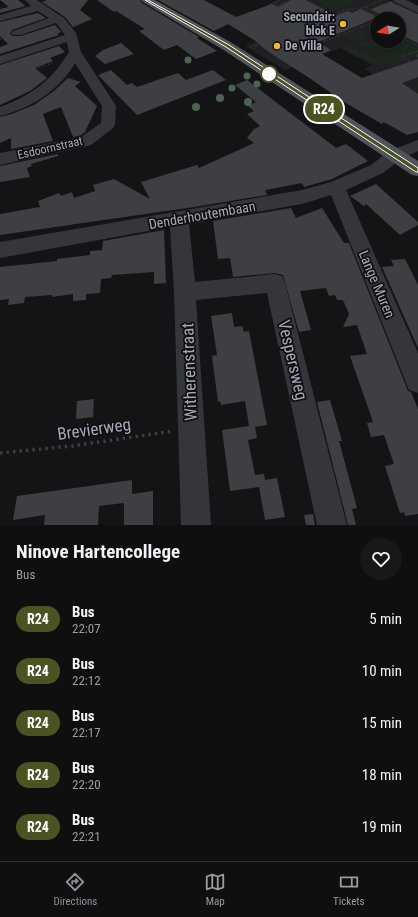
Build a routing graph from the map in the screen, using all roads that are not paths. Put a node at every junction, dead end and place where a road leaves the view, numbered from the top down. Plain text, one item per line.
1 (147, 0) edge
2 (398, 0) edge
3 (35, 3) edge
4 (418, 10) edge
5 (0, 18) edge
6 (58, 19) junction
7 (16, 33) dead end
8 (72, 37) junction
9 (74, 54) junction
10 (0, 60) edge
11 (0, 112) edge
12 (418, 145) edge
13 (395, 155) junction
14 (0, 159) edge
15 (418, 170) edge
16 (336, 187) junction
17 (179, 218) junction
18 (0, 250) edge
19 (185, 292) junction
20 (418, 381) edge
21 (196, 525) edge
22 (332, 525) edge

1 - 13 main road
2 - 4 street
3 - 5 street
3 - 6 street, Esdoornstraat
6 - 7 street
6 - 8 street, Esdoornstraat
8 - 9 street, Esdoornstraat
8 - 10 street
9 - 11 street
9 - 14 street, Esdoornstraat
12 - 13 street, Denderhoutembaan
13 - 15 main road
13 - 16 street, Denderhoutembaan
16 - 17 street, Denderhoutembaan
16 - 20 street, Lange Muren
17 - 18 street, Denderhoutembaan
17 - 19 street, Witherenstraat
19 - 21 street, Witherenstraat
19 - 22 street, Vespersweg

